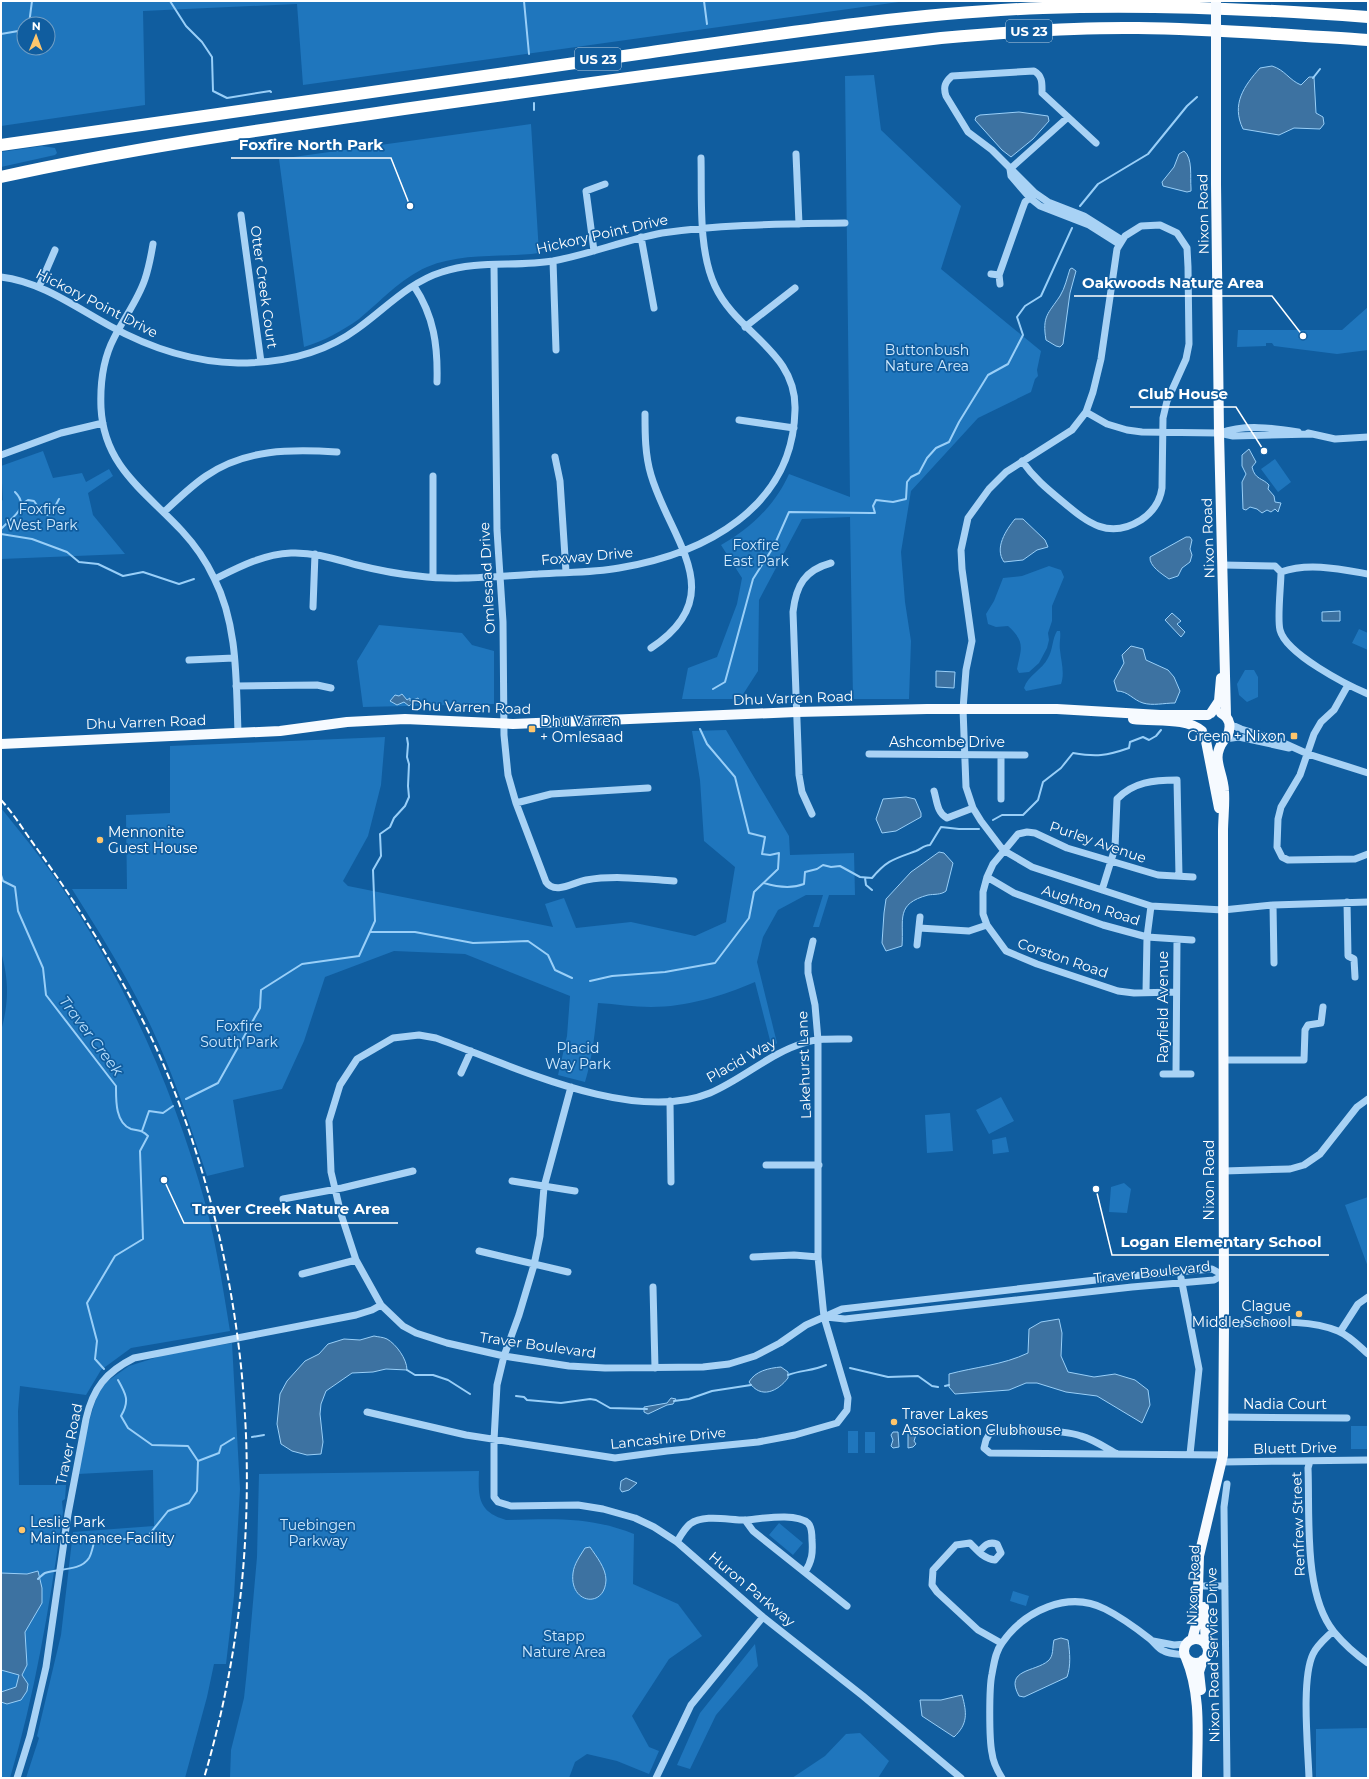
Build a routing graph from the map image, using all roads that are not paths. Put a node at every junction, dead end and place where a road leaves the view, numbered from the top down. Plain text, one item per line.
1 (1216, 1) edge
2 (1368, 17) edge
3 (1368, 40) edge
4 (1067, 118) junction
5 (1096, 143) dead end
6 (1, 145) edge
7 (796, 154) dead end
8 (701, 158) dead end
9 (1010, 169) junction
10 (1, 177) edge
11 (605, 184) dead end
12 (1032, 195) junction
13 (241, 215) dead end
14 (845, 223) dead end
15 (799, 224) junction
16 (704, 228) junction
17 (641, 237) junction
18 (1121, 242) junction
19 (153, 244) dead end
20 (56, 250) dead end
21 (594, 251) junction
22 (553, 261) junction
23 (494, 265) junction
24 (991, 274) dead end
25 (999, 275) junction
26 (1, 277) edge
27 (1000, 284) dead end
28 (414, 286) junction
29 (39, 287) junction
30 (795, 288) dead end
31 (654, 308) dead end
32 (745, 327) junction
33 (118, 330) junction
34 (556, 350) dead end
35 (261, 362) junction
36 (437, 382) dead end
37 (1086, 412) junction
38 (645, 414) dead end
39 (739, 420) dead end
40 (103, 423) junction
41 (794, 428) junction
42 (1162, 432) junction
43 (1219, 433) junction
44 (1368, 437) edge
45 (337, 452) dead end
46 (1, 455) edge
47 (555, 457) dead end
48 (1022, 461) junction
49 (433, 476) dead end
50 (164, 512) junction
51 (683, 551) junction
52 (315, 554) junction
53 (831, 563) dead end
54 (1223, 564) junction
55 (566, 572) junction
56 (1282, 572) junction
57 (1368, 574) edge
58 (500, 576) junction
59 (433, 577) junction
60 (215, 579) junction
61 (314, 608) dead end
62 (1225, 642) junction
63 (651, 648) dead end
64 (234, 658) junction
65 (189, 660) dead end
66 (1348, 685) junction
67 (236, 686) junction
68 (331, 688) dead end
69 (1368, 694) edge
70 (963, 709) junction
71 (1084, 711) junction
72 (796, 712) junction
73 (1209, 714) junction
74 (1228, 719) junction
75 (504, 724) junction
76 (238, 732) junction
77 (1204, 734) junction
78 (1225, 738) junction
79 (1, 744) edge
80 (1295, 748) junction
81 (869, 754) dead end
82 (964, 754) junction
83 (1308, 754) junction
84 (1001, 755) junction
85 (1025, 755) dead end
86 (1368, 773) edge
87 (648, 788) dead end
88 (934, 791) dead end
89 (1001, 799) dead end
90 (516, 804) junction
91 (973, 808) junction
92 (812, 814) dead end
93 (1223, 832) junction
94 (1003, 850) junction
95 (1368, 854) edge
96 (1111, 860) junction
97 (1179, 876) junction
98 (987, 877) junction
99 (1193, 877) dead end
100 (674, 881) dead end
101 (1102, 890) junction
102 (1347, 902) junction
103 (1368, 902) edge
104 (1273, 905) junction
105 (1151, 906) junction
106 (1223, 910) junction
107 (920, 917) dead end
108 (987, 925) junction
109 (919, 928) junction
110 (1147, 937) junction
111 (1177, 940) junction
112 (1192, 940) dead end
113 (813, 941) dead end
114 (917, 945) dead end
115 (1274, 963) dead end
116 (1355, 977) dead end
117 (1146, 992) junction
118 (1176, 992) junction
119 (1323, 1007) dead end
120 (849, 1039) dead end
121 (818, 1040) junction
122 (471, 1051) junction
123 (1224, 1060) junction
124 (461, 1073) dead end
125 (1162, 1074) dead end
126 (1176, 1074) junction
127 (1191, 1074) dead end
128 (571, 1087) junction
129 (1368, 1099) edge
130 (670, 1101) junction
131 (766, 1165) dead end
132 (820, 1165) junction
133 (413, 1171) dead end
134 (1224, 1171) junction
135 (512, 1181) dead end
136 (670, 1182) dead end
137 (544, 1187) junction
138 (335, 1189) junction
139 (575, 1191) dead end
140 (283, 1199) dead end
141 (478, 1251) dead end
142 (754, 1257) dead end
143 (818, 1257) junction
144 (356, 1260) junction
145 (534, 1265) junction
146 (568, 1272) dead end
147 (1180, 1272) junction
148 (302, 1274) dead end
149 (1223, 1275) junction
150 (1182, 1282) junction
151 (653, 1287) dead end
152 (1368, 1298) edge
153 (381, 1305) junction
154 (824, 1317) junction
155 (1224, 1324) junction
156 (1340, 1332) junction
157 (1368, 1354) edge
158 (504, 1356) junction
159 (655, 1368) junction
160 (366, 1412) dead end
161 (1223, 1417) junction
162 (1348, 1418) dead end
163 (494, 1440) junction
164 (1117, 1454) junction
165 (1190, 1454) junction
166 (1222, 1458) junction
167 (1368, 1460) edge
168 (1310, 1461) junction
169 (1227, 1484) dead end
170 (745, 1520) junction
171 (1208, 1526) junction
172 (677, 1542) junction
173 (979, 1552) dead end
174 (805, 1572) junction
175 (1204, 1586) junction
176 (1225, 1586) junction
177 (847, 1606) dead end
178 (762, 1617) junction
179 (1333, 1632) junction
180 (1152, 1641) junction
181 (1189, 1642) junction
182 (1001, 1643) junction
183 (1206, 1645) junction
184 (1185, 1656) junction
185 (1203, 1660) junction
186 (1368, 1662) edge
187 (17, 1778) edge
188 (656, 1778) edge
189 (961, 1778) edge
190 (1002, 1778) edge
191 (1197, 1778) edge
192 (1203, 1778) edge
193 (1227, 1778) edge
194 (1309, 1778) edge

1 - 43 main road, Nixon Road, bridge
2 - 6 highway, US 23
3 - 10 highway, US 23
4 - 5 street
4 - 9 street
4 - 9 street
7 - 15 street
8 - 16 street, Foxway Drive
9 - 12 street
11 - 21 street
12 - 18 street
12 - 25 street
13 - 35 street, Otter Creek Court
14 - 15 street, Hickory Point Drive
15 - 16 street, Hickory Point Drive
16 - 17 street, Hickory Point Drive
16 - 32 street, Foxway Drive
17 - 21 street, Hickory Point Drive
17 - 31 street
18 - 37 street
18 - 42 street
19 - 33 street
20 - 29 street
21 - 22 street, Hickory Point Drive
22 - 23 street, Hickory Point Drive
22 - 34 street
23 - 28 street, Hickory Point Drive
23 - 58 street, Omlesaad Drive
24 - 25 street
25 - 27 street
26 - 29 street, Hickory Point Drive
28 - 35 street, Hickory Point Drive
28 - 36 street
29 - 33 street, Hickory Point Drive
30 - 32 street
32 - 41 street, Foxway Drive
33 - 35 street, Hickory Point Drive
33 - 40 street
37 - 42 street
37 - 48 street
38 - 51 street
39 - 41 street
40 - 46 street
40 - 50 street
41 - 51 street, Foxway Drive
42 - 43 street
42 - 48 street
43 - 44 street
43 - 54 main road, Nixon Road
45 - 50 street
47 - 55 street
48 - 70 street
49 - 59 street
50 - 60 street
51 - 55 street, Foxway Drive
51 - 63 street
52 - 59 street, Foxway Drive
52 - 60 street, Foxway Drive
52 - 61 street
53 - 72 street
54 - 56 street
54 - 62 main road, Nixon Road
55 - 58 street, Foxway Drive
56 - 57 street
56 - 66 street
58 - 59 street, Foxway Drive
58 - 75 street, Omlesaad Drive
60 - 64 street
62 - 73 main road, Nixon Road
62 - 74 main road, Nixon Road
64 - 65 street
64 - 67 street
66 - 69 street
66 - 83 street
67 - 68 street
67 - 76 street
70 - 71 main road, Dhu Varren Road
70 - 72 main road, Dhu Varren Road
70 - 82 street
71 - 73 main road, Dhu Varren Road
71 - 77 main road, Dhu Varren Road
72 - 75 main road, Dhu Varren Road
72 - 92 street
73 - 74 main road
73 - 77 main road
74 - 78 main road
74 - 80 street
75 - 76 main road, Dhu Varren Road
75 - 90 street, Omlesaad Drive
76 - 79 main road, Dhu Varren Road
77 - 78 main road
77 - 93 main road, Nixon Road
78 - 80 street
78 - 93 main road, Nixon Road
80 - 83 street
81 - 82 street, Ashcombe Drive
82 - 84 street, Ashcombe Drive
82 - 91 street
83 - 86 street
83 - 95 street
84 - 85 street, Ashcombe Drive
84 - 89 street
87 - 90 street
88 - 91 street
90 - 100 street, Omlesaad Drive
91 - 94 street
93 - 106 main road, Nixon Road
94 - 96 street, Purley Avenue
94 - 98 street, Corston Road
94 - 101 street
96 - 97 street, Purley Avenue
96 - 97 street
96 - 101 street
97 - 99 street, Purley Avenue
98 - 108 street, Corston Road
98 - 110 street, Aughton Road
101 - 105 street
102 - 103 street
102 - 104 street
102 - 116 street
104 - 106 street
104 - 115 street
105 - 106 street
105 - 110 street
106 - 123 main road, Nixon Road
107 - 109 street
108 - 109 street
108 - 117 street, Corston Road
109 - 114 street
110 - 111 street, Aughton Road
110 - 117 street
111 - 112 street, Aughton Road
111 - 118 street, Rayfield Avenue
113 - 121 street, Lakehurst Lane
117 - 118 street, Corston Road
118 - 126 street, Rayfield Avenue
119 - 123 street
120 - 121 street, Placid Way
121 - 130 street, Placid Way
121 - 132 street, Lakehurst Lane
122 - 124 street
122 - 128 street, Placid Way
122 - 138 street, Placid Way
123 - 134 main road, Nixon Road
125 - 126 street, Rayfield Avenue
126 - 127 street, Rayfield Avenue
128 - 130 street, Placid Way
128 - 137 street
129 - 134 street
130 - 136 street
131 - 132 street
132 - 143 street, Lakehurst Lane
133 - 138 street
134 - 149 main road, Nixon Road
135 - 137 street
137 - 139 street
137 - 145 street
138 - 140 street
138 - 144 street, Placid Way
141 - 145 street
142 - 143 street
143 - 154 street, Lakehurst Lane
144 - 148 street
144 - 153 street, Placid Way
145 - 146 street
145 - 158 street
147 - 149 street, Traver Boulevard
147 - 150 street
147 - 154 street, Traver Boulevard
149 - 150 street, Traver Boulevard
149 - 155 main road, Nixon Road
150 - 154 street, Traver Boulevard
150 - 165 street
151 - 159 street
152 - 156 street
153 - 158 street, Traver Boulevard
153 - 187 street, Traver Road
154 - 159 street, Traver Boulevard
154 - 163 street, Lancashire Drive
155 - 156 street
155 - 161 main road, Nixon Road
156 - 157 street
158 - 159 street, Traver Boulevard
158 - 163 street
160 - 163 street, Lancashire Drive
161 - 162 street, Nadia Court
161 - 166 main road, Nixon Road
163 - 172 street, Huron Parkway
164 - 164 street, Bluett Drive
164 - 165 street, Bluett Drive
165 - 166 street, Bluett Drive
166 - 168 street, Bluett Drive
166 - 171 main road, Nixon Road
167 - 168 street, Bluett Drive
168 - 179 street, Renfrew Street
169 - 176 street, Nixon Road Service Drive
170 - 172 street
170 - 174 street
170 - 174 street
171 - 175 main road, Nixon Road
171 - 181 main road, Nixon Road
172 - 178 street, Huron Parkway
173 - 182 street
174 - 177 street
175 - 176 street
175 - 183 main road, Nixon Road
176 - 193 street, Nixon Road Service Drive
178 - 188 street
178 - 189 street, Huron Parkway
179 - 186 street, Renfrew Street
179 - 194 street
180 - 181 street
180 - 182 street
180 - 184 street
181 - 183 main road
181 - 184 main road
182 - 190 street
183 - 185 main road
184 - 185 main road
184 - 191 main road
185 - 192 main road

